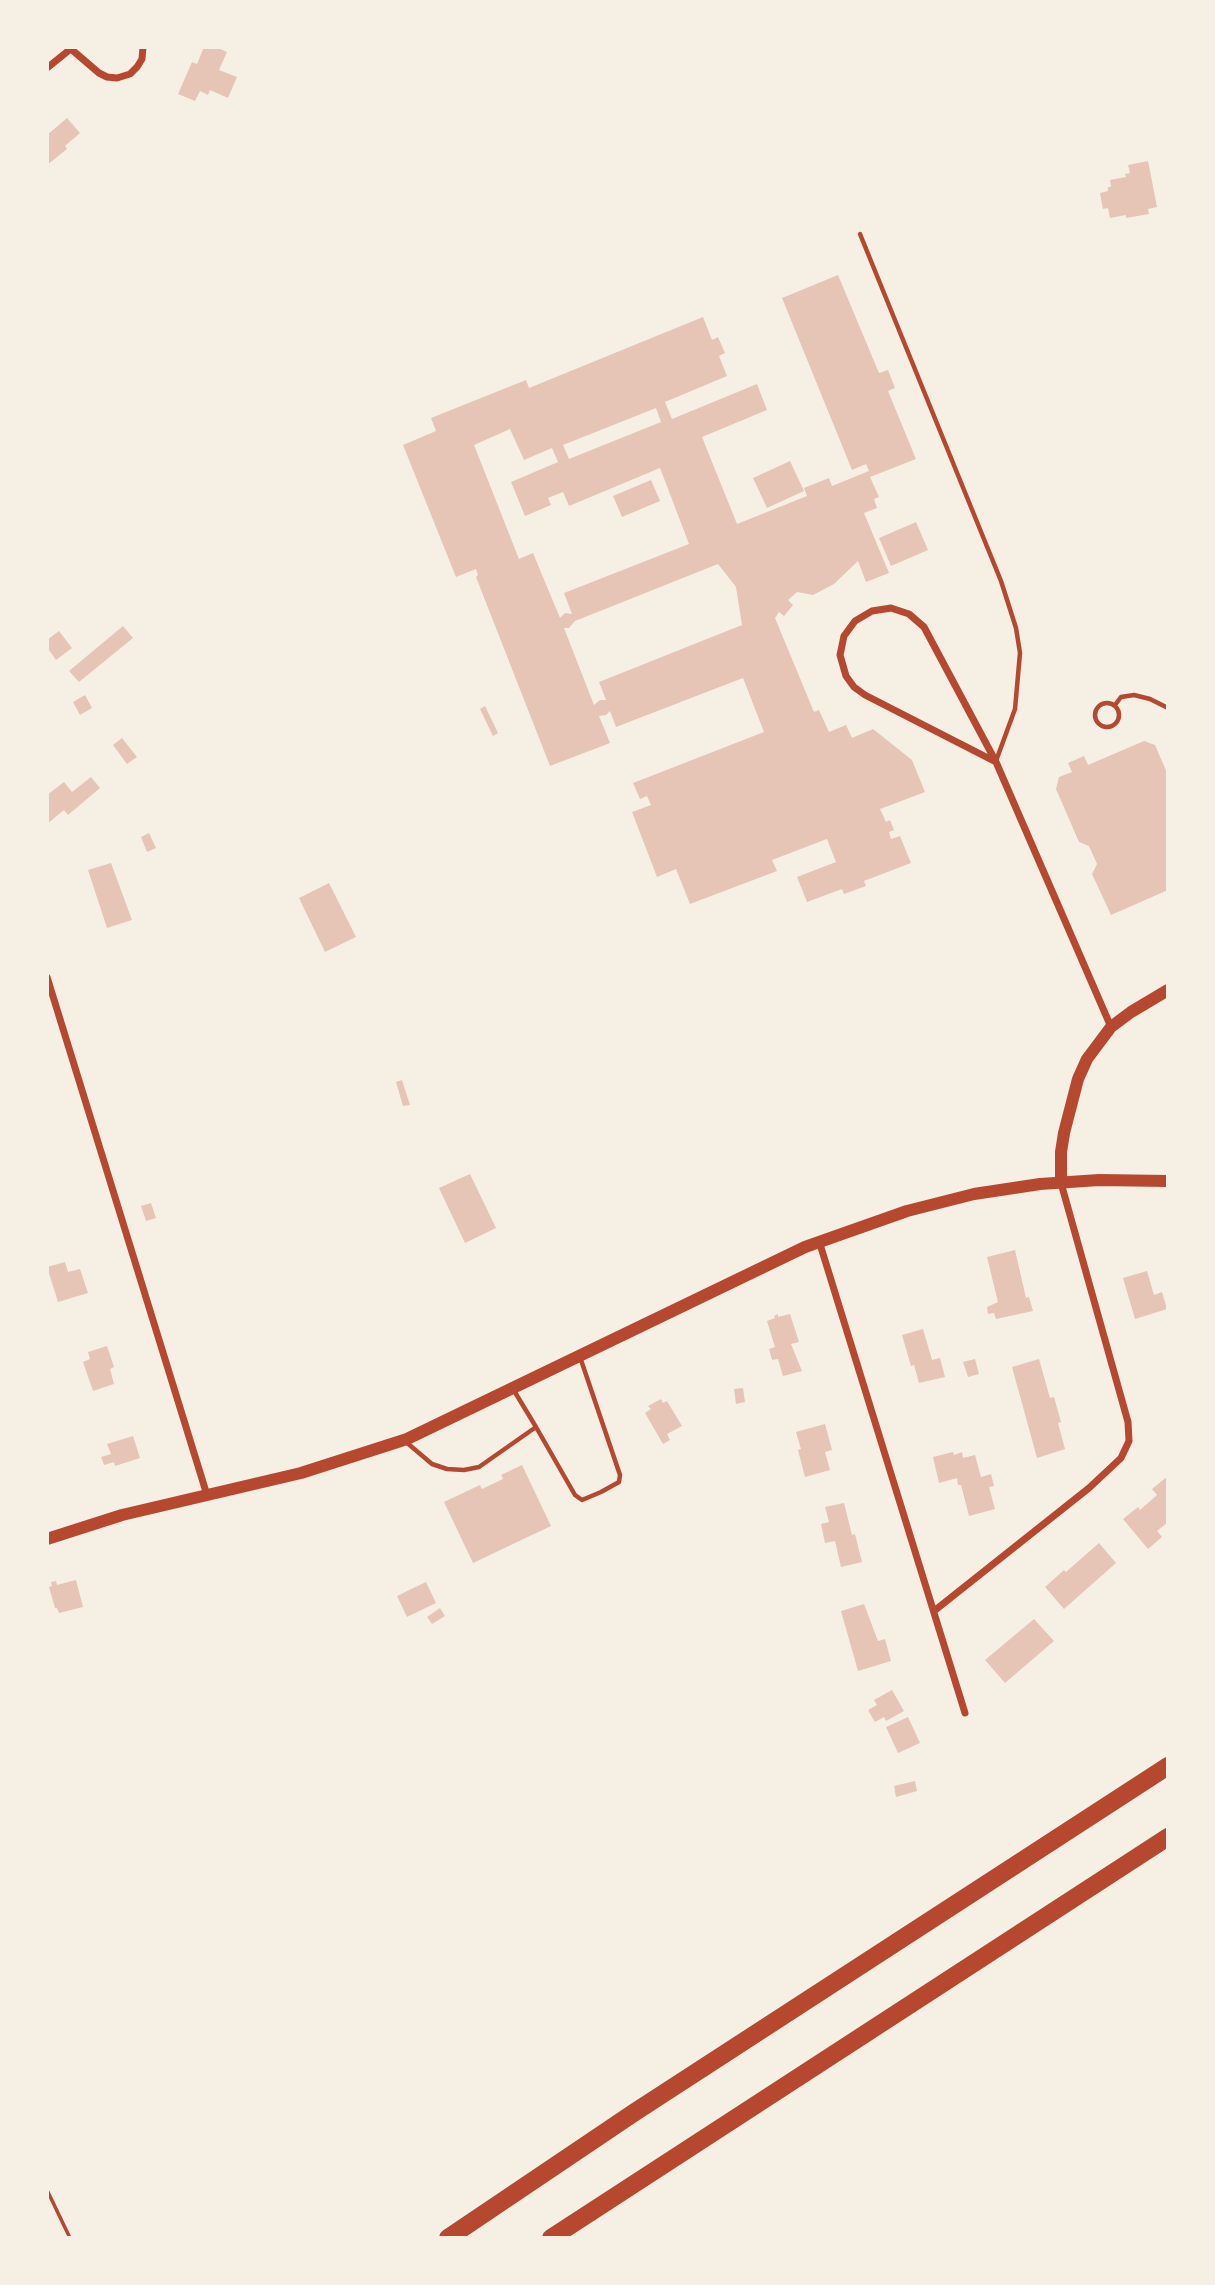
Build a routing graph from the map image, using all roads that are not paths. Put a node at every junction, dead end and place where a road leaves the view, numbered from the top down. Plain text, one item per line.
1 (143, 47) edge
2 (72, 48) edge
3 (47, 68) edge
4 (860, 234) dead end
5 (1115, 705) junction
6 (1168, 708) edge
7 (996, 762) junction
8 (47, 977) edge
9 (1168, 990) edge
10 (1111, 1027) junction
11 (1168, 1181) edge
12 (1061, 1183) junction
13 (820, 1241) junction
14 (579, 1357) junction
15 (513, 1389) junction
16 (536, 1427) junction
17 (404, 1440) junction
18 (207, 1494) junction
19 (47, 1539) edge
20 (934, 1611) junction
21 (965, 1713) dead end
22 (1168, 1766) edge
23 (1168, 1837) edge
24 (448, 2238) edge
25 (551, 2238) edge

1 - 2 street
2 - 3 street
4 - 7 lane
5 - 5 lane
5 - 6 lane
7 - 7 street
7 - 10 street
8 - 18 street
9 - 10 street
10 - 12 street
11 - 12 street
12 - 13 street
12 - 20 street
13 - 14 street
13 - 20 street
14 - 15 street
14 - 16 lane
15 - 16 lane
15 - 17 street
16 - 17 lane
17 - 18 street
18 - 19 street
20 - 21 street
22 - 24 highway
23 - 25 highway

